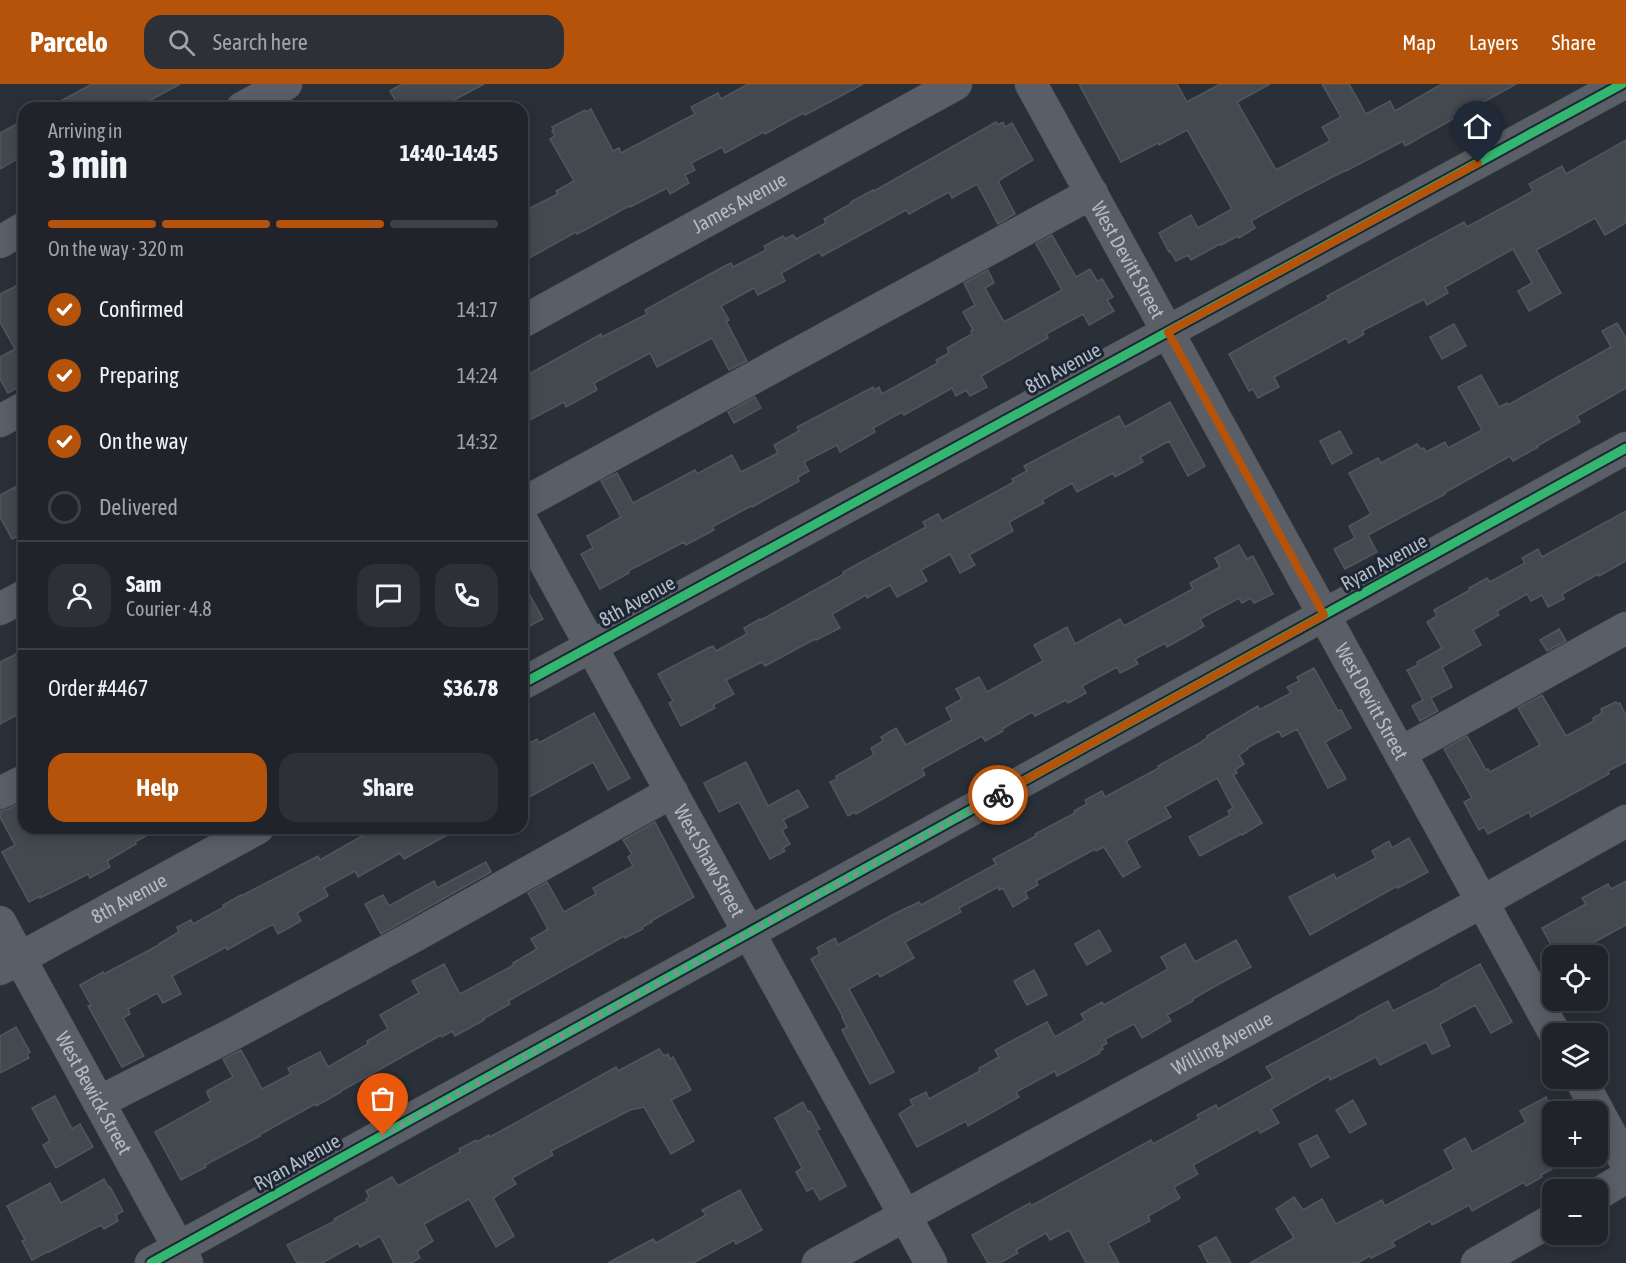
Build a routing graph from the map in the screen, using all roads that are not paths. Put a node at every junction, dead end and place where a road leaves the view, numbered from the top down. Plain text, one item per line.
1 (956, 84) edge
2 (1031, 84) edge
3 (1622, 84) edge
4 (288, 90) edge
5 (257, 102) edge
6 (1092, 193) junction
7 (18, 232) edge
8 (0, 242) edge
9 (528, 319) edge
10 (1168, 332) junction
11 (18, 411) edge
12 (0, 421) edge
13 (1626, 448) edge
14 (528, 501) edge
15 (528, 532) edge
16 (18, 599) edge
17 (0, 609) edge
18 (1324, 615) junction
19 (1626, 628) edge
20 (591, 646) junction
21 (528, 681) edge
22 (1400, 753) junction
23 (18, 784) edge
24 (672, 792) junction
25 (0, 793) edge
26 (1626, 820) edge
27 (247, 834) edge
28 (1482, 902) junction
29 (0, 922) edge
30 (750, 933) junction
31 (10, 963) edge
32 (1549, 1023) edge
33 (1586, 1089) edge
34 (99, 1102) junction
35 (1626, 1163) edge
36 (1626, 1177) edge
37 (1608, 1188) edge
38 (905, 1216) junction
39 (1542, 1226) edge
40 (183, 1255) edge
41 (151, 1263) edge
42 (818, 1263) edge
43 (931, 1263) edge
44 (1477, 1263) edge

1 - 9 street, James Avenue
2 - 6 street, West Devitt Street
3 - 10 street, 8th Avenue
4 - 5 street
6 - 10 street, West Devitt Street
6 - 14 street
7 - 8 street
10 - 18 street, West Devitt Street
10 - 20 street, 8th Avenue
11 - 12 street
13 - 18 street, Ryan Avenue
15 - 20 street, West Shaw Street
16 - 17 street
18 - 22 street, West Devitt Street
18 - 30 street, Ryan Avenue
19 - 22 street
20 - 21 street, 8th Avenue
20 - 24 street, West Shaw Street
22 - 28 street, West Devitt Street
23 - 25 street
24 - 30 street, West Shaw Street
24 - 34 street
26 - 28 street, Willing Avenue
27 - 31 street, 8th Avenue
28 - 32 street, West Devitt Street
28 - 38 street, Willing Avenue
29 - 31 street, West Bewick Street
30 - 38 street, West Shaw Street
30 - 40 street, Ryan Avenue
31 - 34 street, West Bewick Street
33 - 35 street
34 - 40 street, West Bewick Street
36 - 37 street
38 - 42 street, Willing Avenue
38 - 43 street, West Shaw Street
39 - 44 street
40 - 41 street, Ryan Avenue

